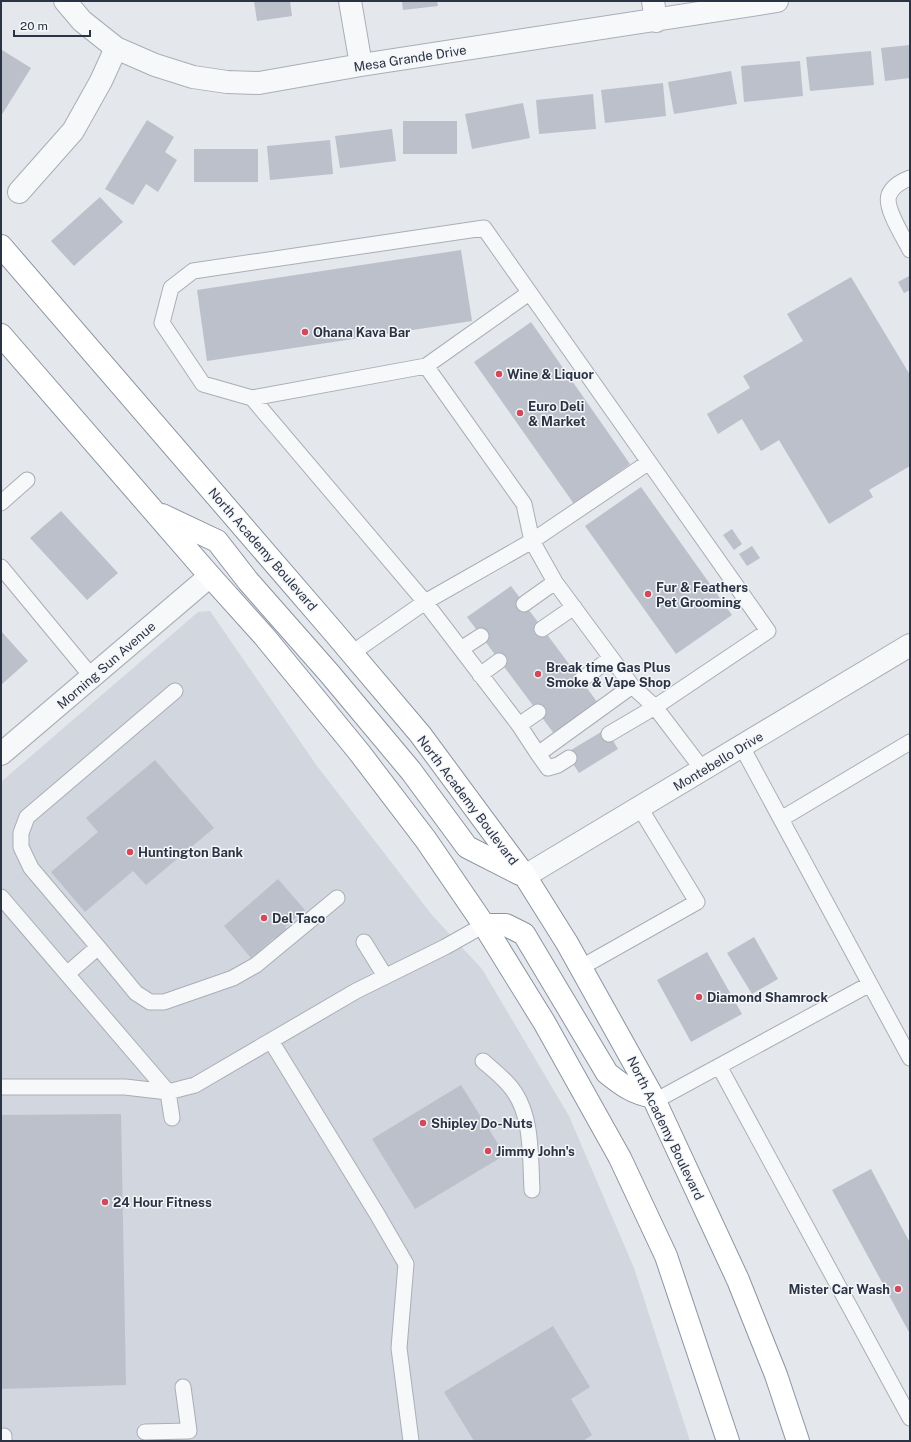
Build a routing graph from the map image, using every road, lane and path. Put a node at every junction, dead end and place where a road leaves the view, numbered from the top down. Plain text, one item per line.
1 (65, 1) edge
2 (350, 1) edge
3 (777, 1) edge
4 (654, 11) edge
5 (116, 48) junction
6 (361, 65) junction
7 (910, 178) edge
8 (18, 192) dead end
9 (1, 246) edge
10 (910, 250) edge
11 (529, 293) junction
12 (1, 335) edge
13 (426, 366) junction
14 (252, 398) junction
15 (649, 462) junction
16 (27, 480) dead end
17 (1, 503) edge
18 (155, 512) junction
19 (532, 542) junction
20 (1, 567) edge
21 (210, 576) junction
22 (555, 582) junction
23 (425, 602) junction
24 (524, 604) dead end
25 (574, 607) junction
26 (542, 630) dead end
27 (481, 636) dead end
28 (910, 646) edge
29 (461, 649) junction
30 (352, 654) junction
31 (611, 658) junction
32 (499, 661) dead end
33 (480, 675) junction
34 (92, 677) junction
35 (581, 680) dead end
36 (632, 686) junction
37 (175, 691) dead end
38 (655, 707) junction
39 (538, 712) dead end
40 (519, 726) junction
41 (609, 734) dead end
42 (910, 742) edge
43 (742, 747) junction
44 (1, 754) edge
45 (538, 754) junction
46 (569, 758) dead end
47 (703, 770) junction
48 (640, 808) junction
49 (781, 819) junction
50 (525, 876) junction
51 (1, 897) edge
52 (337, 898) dead end
53 (484, 925) junction
54 (364, 942) dead end
55 (98, 947) junction
56 (580, 968) junction
57 (67, 974) junction
58 (385, 976) junction
59 (870, 984) junction
60 (271, 1041) junction
61 (910, 1058) edge
62 (483, 1061) dead end
63 (720, 1066) junction
64 (1, 1087) edge
65 (168, 1092) junction
66 (654, 1099) junction
67 (172, 1118) dead end
68 (532, 1190) dead end
69 (183, 1387) dead end
70 (910, 1418) edge
71 (145, 1432) dead end
72 (190, 1436) edge
73 (411, 1441) edge
74 (728, 1441) edge
75 (798, 1441) edge

1 - 5 street, Mesa Grande Drive
2 - 6 street
3 - 4 street, Mesa Grande Drive
4 - 6 street, Mesa Grande Drive
5 - 6 street, Mesa Grande Drive
5 - 8 street
7 - 10 lane
9 - 30 highway, North Academy Boulevard
11 - 13 lane
11 - 14 lane
11 - 15 lane
12 - 18 highway
13 - 14 lane
13 - 19 lane
14 - 23 lane
15 - 19 lane
15 - 38 lane
16 - 17 lane
18 - 21 highway
18 - 50 highway
19 - 22 lane
19 - 23 lane
20 - 34 lane
21 - 34 street, Morning Sun Avenue
21 - 53 highway
22 - 24 lane
22 - 25 lane
23 - 29 lane
23 - 30 lane
25 - 26 lane
25 - 31 lane
27 - 29 lane
28 - 43 street, Montebello Drive
29 - 33 lane
30 - 50 highway, North Academy Boulevard
31 - 35 lane
31 - 36 lane
32 - 33 lane
33 - 40 lane
34 - 44 street, Morning Sun Avenue
36 - 38 lane
36 - 45 lane
37 - 55 lane
38 - 41 lane
38 - 47 lane
39 - 40 lane
40 - 45 lane
42 - 49 lane
43 - 47 street, Montebello Drive
43 - 49 lane
45 - 46 lane
47 - 48 street, Montebello Drive
48 - 50 street, Montebello Drive
48 - 56 lane
49 - 59 lane
50 - 56 highway, North Academy Boulevard
51 - 57 lane
52 - 55 lane
53 - 58 lane
53 - 66 highway
53 - 74 highway
54 - 58 lane
55 - 57 lane
56 - 66 highway, North Academy Boulevard
57 - 65 lane
58 - 60 lane
59 - 61 lane
59 - 63 lane
60 - 65 lane
60 - 73 lane
62 - 68 lane
63 - 66 lane
63 - 70 lane
64 - 65 lane
65 - 67 lane
66 - 75 highway, North Academy Boulevard
69 - 72 lane
71 - 72 lane

